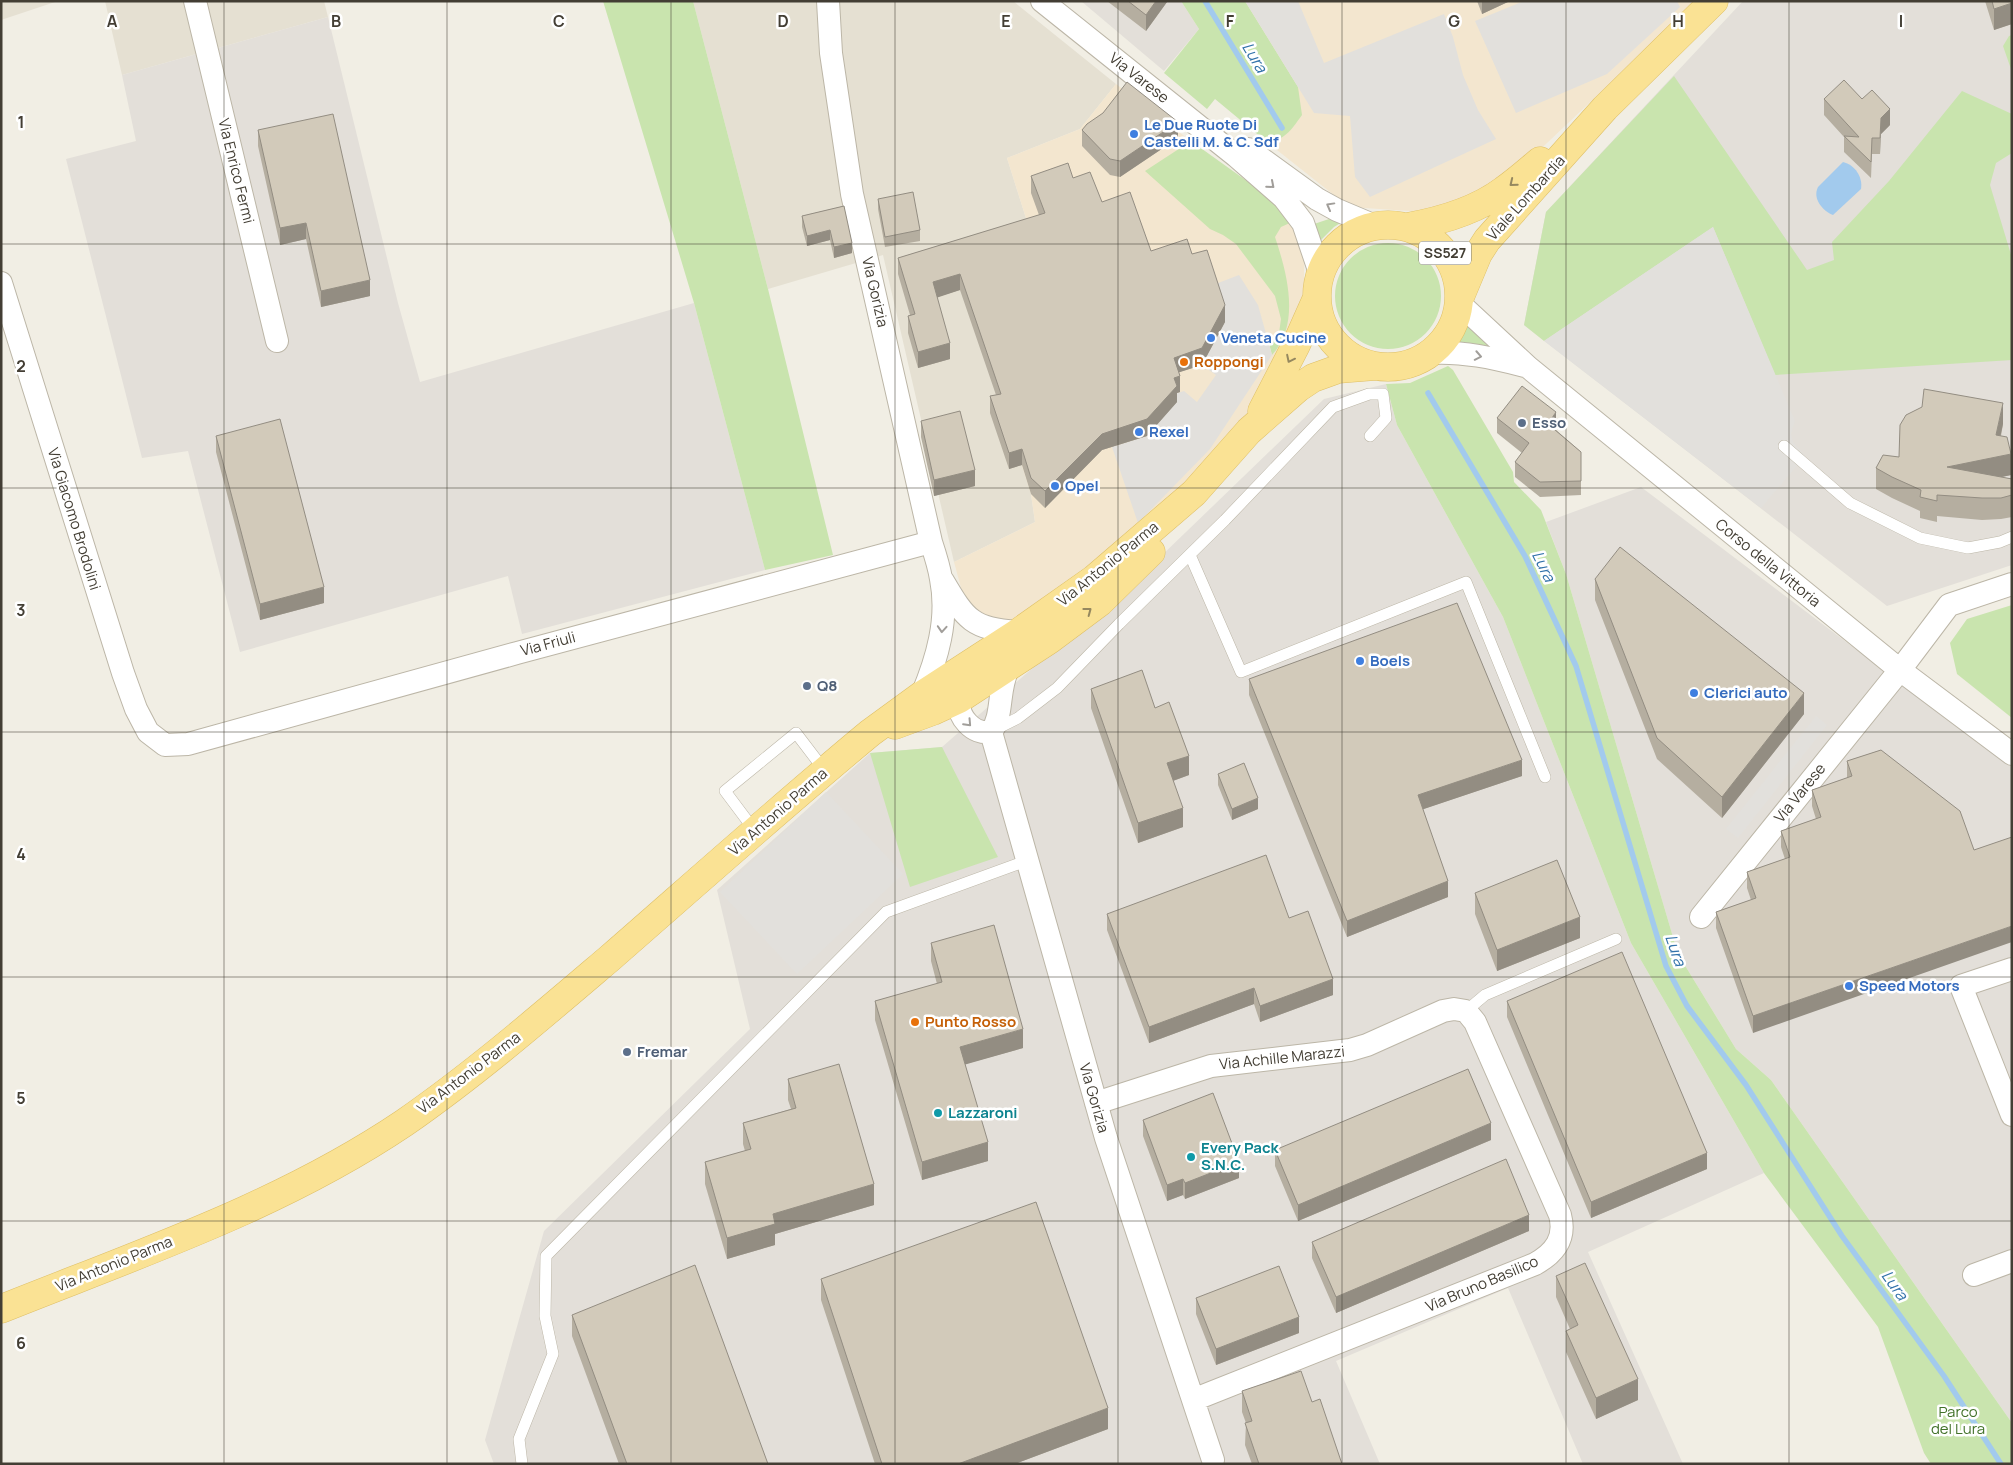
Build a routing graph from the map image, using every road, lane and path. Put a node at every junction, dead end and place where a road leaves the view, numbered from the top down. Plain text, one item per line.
1 (195, 1) edge
2 (828, 1) edge
3 (1042, 1) edge
4 (1060, 1) edge
5 (1714, 1) edge
6 (1606, 108) junction
7 (1375, 226) junction
8 (1407, 227) junction
9 (1, 283) edge
10 (1318, 286) junction
11 (1459, 300) junction
12 (277, 341) dead end
13 (1430, 353) junction
14 (1375, 366) junction
15 (1528, 367) junction
16 (1249, 431) junction
17 (1370, 436) dead end
18 (1784, 446) dead end
19 (1194, 493) junction
20 (2012, 537) edge
21 (931, 542) junction
22 (1190, 555) junction
23 (942, 580) junction
24 (2012, 584) edge
25 (1019, 632) junction
26 (1009, 667) junction
27 (1900, 670) junction
28 (922, 695) junction
29 (959, 699) junction
30 (991, 732) junction
31 (870, 733) junction
32 (165, 745) joint
33 (2012, 754) edge
34 (825, 771) junction
35 (1545, 777) dead end
36 (755, 832) junction
37 (1026, 861) junction
38 (1701, 917) dead end
39 (1616, 939) dead end
40 (2012, 969) edge
41 (1466, 1011) junction
42 (1096, 1103) junction
43 (2012, 1115) edge
44 (2012, 1261) edge
45 (1974, 1276) dead end
46 (1, 1309) edge
47 (1193, 1400) junction
48 (1212, 1460) dead end
49 (522, 1464) edge

1 - 12 street, Via Enrico Fermi
2 - 21 street, Via Gorizia
3 -> 10 street, Via Varese
7 -> 4 street, Via Varese
5 - 6 main road, Viale Lombardia
6 -> 8 main road, Viale Lombardia
6 - 11 main road, Viale Lombardia
7 - 8 main road, SS527
7 - 10 main road, SS527
8 - 11 main road, SS527
9 - 32 street, Via Giacomo Brodolini
10 - 14 main road, SS527
10 -> 16 main road, Via Antonio Parma
11 - 13 main road, SS527
11 - 15 street, Corso della Vittoria
13 - 14 main road, SS527
13 -> 15 street, Corso della Vittoria
14 - 16 main road, Via Antonio Parma
15 - 27 street, Corso della Vittoria
16 - 19 main road, Via Antonio Parma
17 - 22 lane
18 - 20 lane
19 - 25 main road, Via Antonio Parma
26 -> 19 main road, Via Antonio Parma
21 - 23 street, Via Gorizia
21 - 32 street, Via Friuli
22 - 30 lane
22 - 35 lane
23 - 25 street, Via Gorizia
23 -> 28 street, Via Gorizia
24 - 27 street, Via Varese
25 - 28 main road, Via Antonio Parma
25 - 29 street
26 - 29 main road, Via Antonio Parma
26 - 30 street
27 - 33 street, Corso della Vittoria
27 - 38 street, Via Varese
28 - 31 main road, Via Antonio Parma
29 -> 30 street
29 - 31 main road, Via Antonio Parma
30 - 37 street, Via Gorizia
31 - 34 main road, Via Antonio Parma
34 - 36 main road, Via Antonio Parma
34 - 36 lane
36 - 46 main road, Via Antonio Parma
37 - 42 street, Via Gorizia
37 - 49 lane
39 - 41 lane
40 - 43 street
41 - 42 street, Via Achille Marazzi
41 - 47 street, Via Bruno Basilico
42 - 47 street, Via Gorizia
44 - 45 street
47 - 48 street, Via Gorizia

